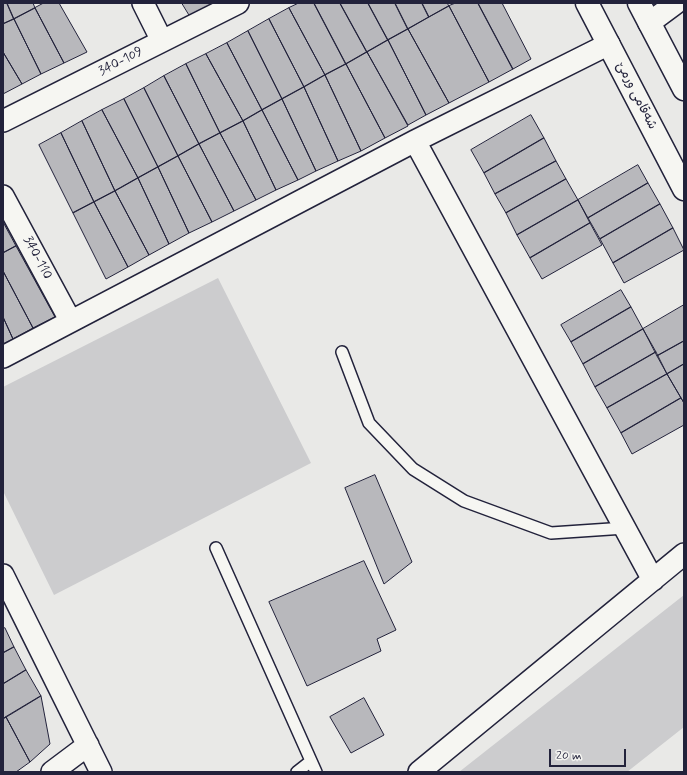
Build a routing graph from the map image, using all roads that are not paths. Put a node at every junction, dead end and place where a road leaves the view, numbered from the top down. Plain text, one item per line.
1 (143, 3) edge
2 (238, 3) edge
3 (587, 3) edge
4 (639, 3) edge
5 (676, 3) edge
6 (649, 23) junction
7 (162, 41) junction
8 (609, 44) junction
9 (684, 89) edge
10 (3, 121) edge
11 (415, 141) junction
12 (684, 189) edge
13 (3, 196) edge
14 (70, 320) junction
15 (342, 352) dead end
16 (3, 357) edge
17 (625, 528) junction
18 (216, 548) dead end
19 (684, 554) edge
20 (3, 575) edge
21 (653, 580) junction
22 (88, 745) junction
23 (311, 761) junction
24 (52, 772) edge
25 (101, 772) edge
26 (297, 772) edge
27 (316, 772) edge
28 (419, 772) edge

1 - 7 street
2 - 7 street, 340-109
3 - 8 street, شەقامی ورمێ
4 - 6 street
5 - 6 street
6 - 9 street
7 - 10 street, 340-109
8 - 11 street
8 - 12 street, شەقامی ورمێ
11 - 14 street
11 - 17 street
13 - 14 street, 340-110
14 - 16 street
15 - 17 lane
17 - 21 street
18 - 23 lane
19 - 21 street
20 - 22 street
21 - 28 street
22 - 24 street
22 - 25 street
23 - 26 lane
23 - 27 lane

